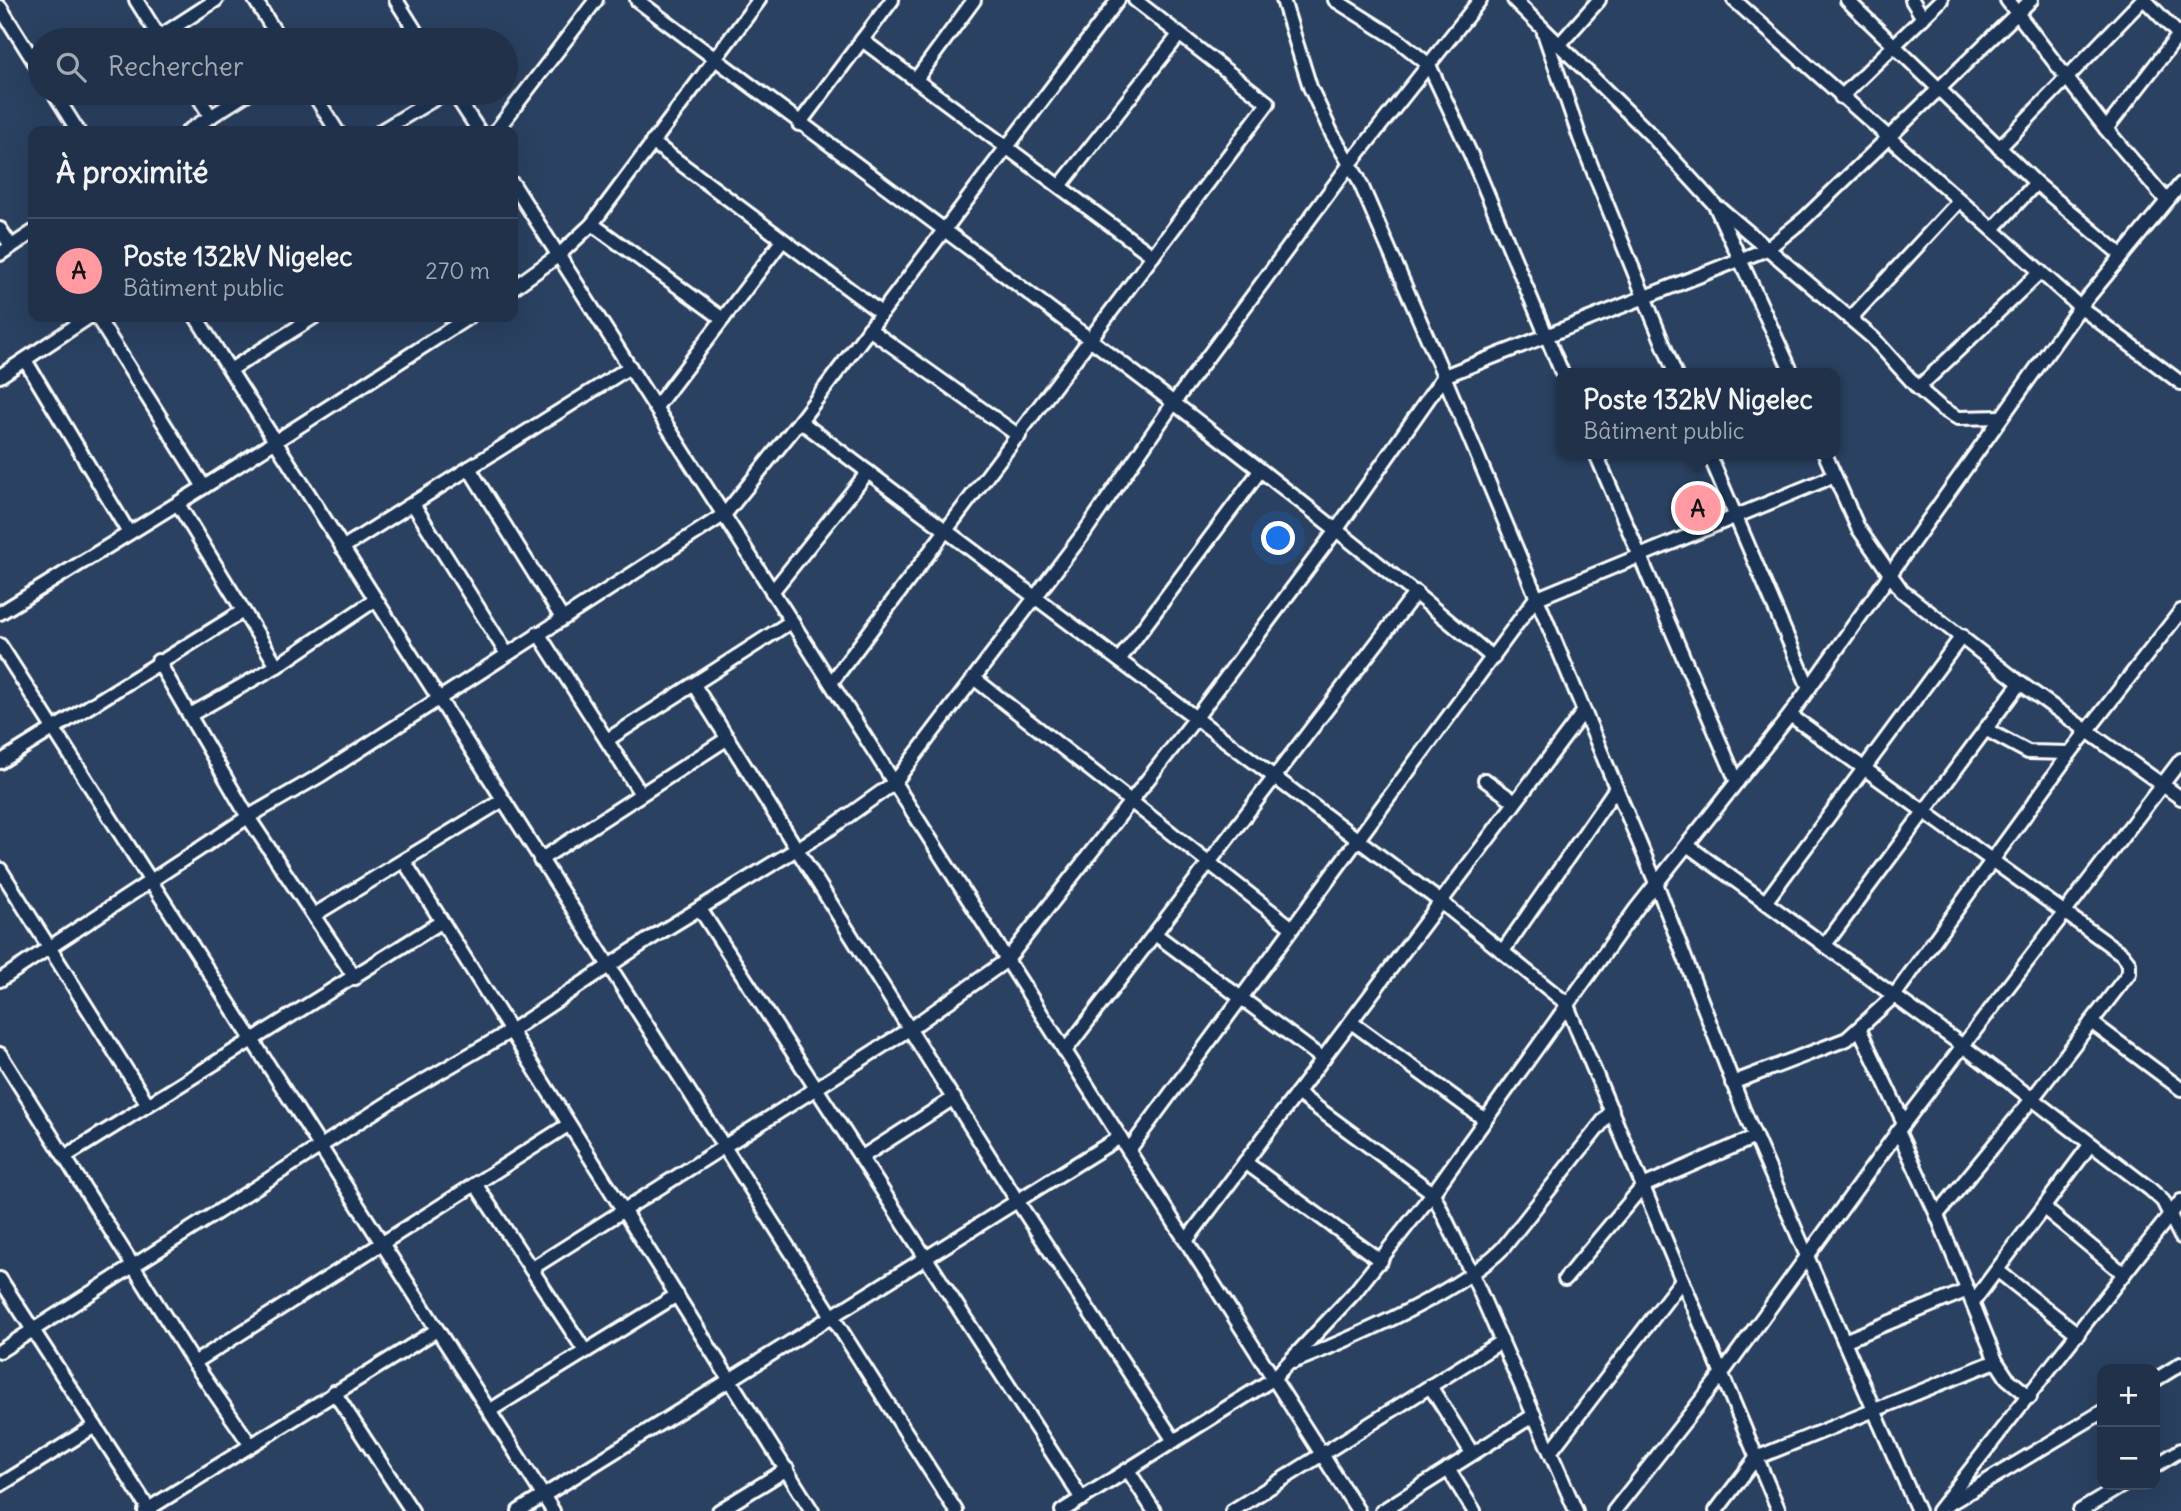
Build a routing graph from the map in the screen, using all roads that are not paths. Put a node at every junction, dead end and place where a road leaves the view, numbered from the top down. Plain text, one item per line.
1 (136, 0) edge
2 (216, 0) edge
3 (255, 0) edge
4 (396, 0) edge
5 (596, 0) edge
6 (636, 0) edge
7 (759, 0) edge
8 (892, 0) edge
9 (974, 0) edge
10 (1118, 0) edge
11 (1135, 0) edge
12 (1283, 0) edge
13 (1335, 0) edge
14 (1480, 0) edge
15 (1514, 0) edge
16 (1599, 0) edge
17 (1734, 0) edge
18 (1847, 0) edge
19 (1912, 0) edge
20 (1941, 0) edge
21 (2007, 0) edge
22 (2031, 0) edge
23 (2144, 0) edge
24 (0, 6) edge
25 (2018, 14) junction
26 (1923, 18) junction
27 (1542, 26) junction
28 (154, 28) edge
29 (175, 28) edge
30 (272, 28) edge
31 (414, 28) edge
32 (2180, 34) edge
33 (1179, 35) junction
34 (862, 40) junction
35 (1559, 46) junction
36 (1892, 47) junction
37 (28, 52) edge
38 (715, 59) junction
39 (1429, 65) junction
40 (917, 78) junction
41 (2067, 79) junction
42 (1939, 91) junction
43 (1841, 97) junction
44 (518, 102) edge
45 (62, 105) edge
46 (204, 105) edge
47 (230, 105) edge
48 (321, 105) edge
49 (424, 105) edge
50 (462, 105) edge
51 (516, 105) edge
52 (211, 117) junction
53 (799, 124) junction
54 (75, 126) edge
55 (196, 126) edge
56 (334, 126) edge
57 (389, 126) edge
58 (476, 126) edge
59 (500, 126) edge
60 (2106, 129) junction
61 (1887, 139) junction
62 (652, 142) junction
63 (1006, 145) junction
64 (1999, 148) junction
65 (1350, 164) junction
66 (2036, 183) junction
67 (2181, 184) edge
68 (1060, 186) junction
69 (518, 192) edge
70 (1959, 201) junction
71 (2167, 201) junction
72 (1715, 205) junction
73 (592, 223) junction
74 (0, 229) edge
75 (1993, 229) junction
76 (942, 230) junction
77 (28, 235) edge
78 (782, 241) junction
79 (11, 246) junction
80 (1766, 249) junction
81 (0, 254) edge
82 (2120, 254) junction
83 (559, 255) junction
84 (1153, 256) junction
85 (1741, 259) junction
86 (2040, 272) junction
87 (518, 284) edge
88 (1643, 296) junction
89 (2080, 307) junction
90 (881, 313) junction
91 (723, 319) junction
92 (1850, 319) junction
93 (82, 322) edge
94 (100, 322) edge
95 (199, 322) edge
96 (306, 322) edge
97 (457, 322) edge
98 (869, 329) junction
99 (1546, 335) junction
100 (1092, 339) junction
101 (25, 360) junction
102 (630, 367) junction
103 (1560, 368) edge
104 (1673, 368) edge
105 (1790, 368) edge
106 (230, 370) junction
107 (0, 376) edge
108 (1444, 376) junction
109 (2181, 383) edge
110 (1918, 388) junction
111 (1175, 401) junction
112 (656, 407) junction
113 (2001, 417) junction
114 (800, 421) junction
115 (1018, 436) junction
116 (275, 442) junction
117 (1598, 459) edge
118 (1711, 459) edge
119 (1827, 459) edge
120 (469, 468) junction
121 (1260, 471) junction
122 (867, 472) junction
123 (1834, 476) junction
124 (204, 487) junction
125 (178, 504) junction
126 (413, 504) junction
127 (725, 514) junction
128 (1736, 518) junction
129 (1337, 530) junction
130 (946, 531) junction
131 (129, 533) junction
132 (342, 548) junction
133 (1640, 556) junction
134 (1889, 576) junction
135 (772, 592) junction
136 (1416, 592) junction
137 (1036, 597) junction
138 (1535, 599) junction
139 (375, 600) junction
140 (243, 611) junction
141 (2181, 611) edge
142 (0, 613) edge
143 (562, 618) junction
144 (792, 621) junction
145 (538, 634) junction
146 (1962, 636) junction
147 (0, 645) edge
148 (507, 654) junction
149 (1493, 658) junction
150 (1119, 660) junction
151 (158, 662) junction
152 (276, 666) junction
153 (975, 679) junction
154 (831, 682) junction
155 (2020, 683) junction
156 (694, 685) junction
157 (1809, 688) junction
158 (438, 698) junction
159 (1584, 711) junction
160 (190, 715) junction
161 (1790, 715) junction
162 (1195, 719) junction
163 (52, 728) junction
164 (1985, 729) junction
165 (2089, 730) junction
166 (728, 738) junction
167 (607, 740) junction
168 (2070, 753) junction
169 (2181, 760) edge
170 (0, 762) edge
171 (1865, 766) junction
172 (1274, 777) junction
173 (1485, 780) dead end
174 (1737, 782) junction
175 (894, 783) junction
176 (2162, 784) junction
177 (1616, 788) junction
178 (641, 794) junction
179 (2181, 799) edge
180 (503, 800) junction
181 (1130, 801) junction
182 (1515, 802) junction
183 (1923, 811) junction
184 (248, 817) junction
185 (1357, 840) junction
186 (1686, 845) junction
187 (797, 848) junction
188 (540, 860) junction
189 (404, 861) junction
190 (1992, 862) junction
191 (1209, 863) junction
192 (0, 869) edge
193 (151, 883) junction
194 (1656, 883) junction
195 (1766, 901) junction
196 (1441, 902) junction
197 (700, 909) junction
198 (2062, 914) junction
199 (314, 915) junction
200 (441, 922) junction
201 (1291, 927) junction
202 (1155, 934) junction
203 (1824, 946) junction
204 (50, 948) junction
205 (1503, 951) junction
206 (1007, 960) junction
207 (608, 967) junction
208 (355, 978) junction
209 (0, 980) edge
210 (1894, 996) junction
211 (1240, 997) junction
212 (1566, 1003) junction
213 (1350, 1022) junction
214 (2091, 1023) junction
215 (911, 1028) junction
216 (1860, 1030) junction
217 (509, 1032) junction
218 (251, 1042) junction
219 (1963, 1046) junction
220 (1065, 1051) junction
221 (0, 1054) edge
222 (1323, 1059) junction
223 (1732, 1083) junction
224 (817, 1088) junction
225 (2181, 1089) edge
226 (1297, 1093) junction
227 (954, 1098) junction
228 (2032, 1099) junction
229 (148, 1103) junction
230 (1612, 1110) junction
231 (1484, 1119) junction
232 (568, 1125) junction
233 (1901, 1127) junction
234 (1120, 1137) junction
235 (1755, 1137) junction
236 (2090, 1145) junction
237 (723, 1147) junction
238 (319, 1148) junction
239 (1129, 1150) junction
240 (66, 1156) junction
241 (862, 1157) junction
242 (1245, 1162) junction
243 (476, 1185) junction
244 (1643, 1185) junction
245 (1433, 1193) junction
246 (2181, 1201) edge
247 (1018, 1202) junction
248 (2044, 1208) junction
249 (624, 1210) junction
250 (1937, 1215) junction
251 (2171, 1215) junction
252 (2181, 1237) edge
253 (1186, 1241) junction
254 (379, 1242) junction
255 (927, 1256) junction
256 (1806, 1259) junction
257 (1381, 1261) junction
258 (132, 1265) junction
259 (531, 1269) junction
260 (1998, 1271) junction
261 (1472, 1273) junction
262 (2124, 1274) junction
263 (0, 1279) edge
264 (1565, 1279) dead end
265 (1682, 1280) junction
266 (677, 1295) junction
267 (1970, 1296) junction
268 (831, 1315) junction
269 (33, 1329) junction
270 (437, 1330) junction
271 (2078, 1334) junction
272 (1502, 1341) junction
273 (1844, 1341) junction
274 (0, 1351) edge
275 (585, 1351) junction
276 (1996, 1361) junction
277 (194, 1363) junction
278 (2181, 1364) edge
279 (1287, 1365) junction
280 (1721, 1375) junction
281 (2160, 1377) edge
282 (1273, 1378) junction
283 (730, 1379) junction
284 (1430, 1386) junction
285 (334, 1392) junction
286 (2030, 1397) junction
287 (1874, 1410) junction
288 (489, 1411) junction
289 (1534, 1415) junction
290 (2097, 1415) edge
291 (95, 1426) junction
292 (1174, 1441) junction
293 (250, 1444) junction
294 (2181, 1450) edge
295 (1551, 1451) junction
296 (1472, 1453) junction
297 (1322, 1454) junction
298 (1756, 1458) junction
299 (2160, 1463) edge
300 (787, 1469) junction
301 (1448, 1469) junction
302 (1128, 1470) junction
303 (0, 1485) edge
304 (2115, 1490) edge
305 (543, 1496) junction
306 (1082, 1499) junction
307 (148, 1510) edge
308 (412, 1511) edge
309 (519, 1511) edge
310 (552, 1511) edge
311 (719, 1511) edge
312 (813, 1511) edge
313 (956, 1511) edge
314 (1062, 1511) edge
315 (1154, 1511) edge
316 (1232, 1511) edge
317 (1358, 1511) edge
318 (1382, 1511) edge
319 (1474, 1511) edge
320 (1576, 1511) edge
321 (1614, 1511) edge
322 (1716, 1511) edge
323 (1779, 1511) edge
324 (1918, 1511) edge
325 (2080, 1511) edge

1 - 28 street
2 - 29 street
3 - 30 street
4 - 31 street
5 - 44 street
6 - 38 street
7 - 38 street
8 - 34 street
9 - 40 street
10 - 63 street
11 - 33 street
12 - 65 street
13 - 39 street
14 - 39 street
15 - 27 street
16 - 35 street
17 - 43 street
18 - 36 street
19 - 26 street
20 - 26 street
21 - 25 street
22 - 25 street
23 - 32 street
23 - 41 street
24 - 37 street
25 - 41 street
25 - 42 street
26 - 36 street
27 - 35 street
27 - 88 street
32 - 60 street
33 - 68 street
33 - 84 street
34 - 40 street
34 - 53 street
35 - 72 street
36 - 42 street
36 - 43 street
38 - 53 street
38 - 62 street
39 - 65 street
39 - 99 street
40 - 63 street
41 - 60 street
41 - 64 street
42 - 61 street
42 - 64 street
43 - 61 street
45 - 54 street
46 - 52 street
47 - 52 street
48 - 56 street
49 - 57 street
50 - 58 street
51 - 59 street
52 - 55 street
53 - 76 street
60 - 71 street
61 - 70 street
61 - 80 street
62 - 73 street
62 - 78 street
63 - 68 street
63 - 76 street
64 - 66 street
65 - 108 street
65 - 111 street
66 - 75 street
66 - 82 street
67 - 71 street
68 - 84 street
69 - 83 street
70 - 75 street
70 - 92 street
71 - 82 street
72 - 80 street
72 - 85 street
73 - 83 street
73 - 91 street
74 - 79 street
75 - 86 street
76 - 90 street
76 - 100 street
77 - 79 street
78 - 90 street
78 - 91 street
79 - 81 street
80 - 85 street
80 - 92 street
82 - 89 street
83 - 87 street
83 - 102 street
84 - 100 street
85 - 88 street
85 - 105 street
86 - 89 street
86 - 110 street
88 - 99 street
88 - 104 street
89 - 109 street
89 - 113 street
90 - 98 street
91 - 112 street
92 - 110 street
93 - 101 street
94 - 124 street
95 - 106 street
96 - 106 street
97 - 116 street
98 - 114 street
98 - 115 street
99 - 103 street
99 - 108 street
100 - 111 street
100 - 115 street
101 - 107 street
101 - 131 street
102 - 112 street
102 - 120 street
106 - 116 street
108 - 129 street
108 - 138 street
110 - 113 street
111 - 121 street
111 - 137 street
112 - 127 street
113 - 134 street
114 - 122 street
114 - 127 street
115 - 130 street
116 - 124 street
116 - 132 street
117 - 133 street
118 - 128 street
119 - 123 street
120 - 126 street
120 - 143 street
121 - 129 street
121 - 150 street
122 - 130 street
122 - 135 street
123 - 128 street
123 - 134 street
124 - 125 street
125 - 131 street
125 - 140 street
126 - 132 street
126 - 148 street
127 - 135 street
127 - 143 street
128 - 133 street
128 - 157 street
129 - 136 street
129 - 162 street
130 - 137 street
130 - 154 street
131 - 142 street
132 - 139 street
133 - 138 street
133 - 174 street
134 - 146 street
134 - 157 street
135 - 144 street
136 - 149 street
136 - 172 street
137 - 150 street
137 - 153 street
138 - 149 street
138 - 159 street
139 - 152 street
139 - 158 street
140 - 151 street
140 - 152 street
141 - 165 street
143 - 145 street
144 - 154 street
144 - 156 street
145 - 148 street
145 - 167 street
146 - 155 street
146 - 171 street
147 - 163 street
148 - 158 street
149 - 185 street
150 - 162 street
151 - 160 street
151 - 163 street
152 - 160 street
153 - 175 street
153 - 181 street
154 - 175 street
155 - 164 street
155 - 165 street
156 - 166 street
156 - 167 street
157 - 161 street
158 - 180 street
158 - 184 street
159 - 177 street
159 - 182 street
160 - 184 street
161 - 171 street
161 - 174 street
162 - 172 street
162 - 181 street
163 - 170 street
163 - 193 street
164 - 168 street
164 - 183 street
165 - 168 street
165 - 176 street
166 - 178 street
166 - 187 street
167 - 178 street
168 - 190 street
169 - 176 street
171 - 183 street
171 - 195 street
172 - 185 street
172 - 191 street
173 - 182 street
174 - 186 street
175 - 187 street
175 - 206 street
176 - 179 street
176 - 198 street
177 - 194 street
177 - 205 street
178 - 188 street
180 - 188 street
180 - 189 street
181 - 191 street
181 - 206 street
182 - 196 street
183 - 190 street
183 - 203 street
184 - 193 street
184 - 199 street
185 - 196 street
185 - 201 street
186 - 194 street
186 - 195 street
187 - 197 street
187 - 215 street
188 - 207 street
189 - 199 street
189 - 200 street
190 - 198 street
190 - 210 street
191 - 201 street
191 - 202 street
192 - 204 street
193 - 204 street
193 - 218 street
194 - 212 street
194 - 223 street
195 - 203 street
196 - 205 street
196 - 213 street
197 - 207 street
197 - 224 street
198 - 214 street
198 - 219 street
199 - 208 street
200 - 208 street
200 - 217 street
201 - 211 street
202 - 211 street
202 - 220 street
203 - 210 street
204 - 209 street
204 - 229 street
205 - 212 street
206 - 215 street
206 - 220 street
207 - 217 street
207 - 237 street
208 - 218 street
210 - 216 street
210 - 219 street
211 - 222 street
211 - 239 street
212 - 230 street
212 - 231 street
213 - 222 street
213 - 231 street
214 - 225 street
214 - 228 street
215 - 224 street
215 - 227 street
216 - 223 street
216 - 233 street
217 - 232 street
217 - 238 street
218 - 229 street
218 - 238 street
219 - 228 street
219 - 233 street
220 - 234 street
221 - 240 street
222 - 226 street
223 - 235 street
224 - 237 street
224 - 241 street
226 - 242 street
226 - 245 street
227 - 241 street
227 - 247 street
228 - 236 street
228 - 250 street
229 - 240 street
230 - 244 street
230 - 261 street
231 - 245 street
232 - 243 street
232 - 249 street
233 - 250 street
233 - 256 street
234 - 239 street
234 - 247 street
235 - 244 street
235 - 256 street
236 - 248 street
236 - 251 street
237 - 249 street
237 - 268 street
238 - 254 street
238 - 258 street
239 - 253 street
240 - 258 street
241 - 255 street
242 - 253 street
242 - 257 street
243 - 254 street
243 - 259 street
244 - 264 street
244 - 265 street
245 - 257 street
245 - 261 street
246 - 251 street
247 - 255 street
247 - 292 street
248 - 260 street
248 - 262 street
249 - 259 street
249 - 266 street
250 - 267 street
251 - 252 street
251 - 262 street
253 - 282 street
254 - 270 street
254 - 277 street
255 - 268 street
255 - 306 street
256 - 273 street
256 - 280 street
257 - 279 street
258 - 269 street
258 - 277 street
259 - 275 street
260 - 267 street
260 - 271 street
261 - 272 street
261 - 279 street
262 - 271 street
263 - 269 street
265 - 280 street
265 - 295 street
266 - 275 street
266 - 283 street
267 - 273 street
267 - 276 street
268 - 283 street
268 - 313 street
269 - 274 street
269 - 291 street
270 - 285 street
270 - 288 street
271 - 286 street
272 - 284 street
272 - 289 street
273 - 287 street
275 - 288 street
276 - 286 street
276 - 287 street
277 - 293 street
278 - 281 street
279 - 282 street
280 - 298 street
280 - 321 street
282 - 292 street
282 - 297 street
283 - 300 street
283 - 305 street
284 - 296 street
284 - 297 street
285 - 293 street
285 - 308 street
286 - 290 street
287 - 298 street
287 - 324 street
288 - 305 street
289 - 295 street
289 - 296 street
291 - 303 street
291 - 307 street
292 - 302 street
293 - 307 street
294 - 299 street
295 - 320 street
296 - 301 street
297 - 316 street
297 - 317 street
298 - 322 street
298 - 323 street
300 - 311 street
300 - 312 street
301 - 318 street
301 - 319 street
302 - 306 street
302 - 315 street
304 - 325 street
305 - 309 street
305 - 310 street
306 - 314 street

